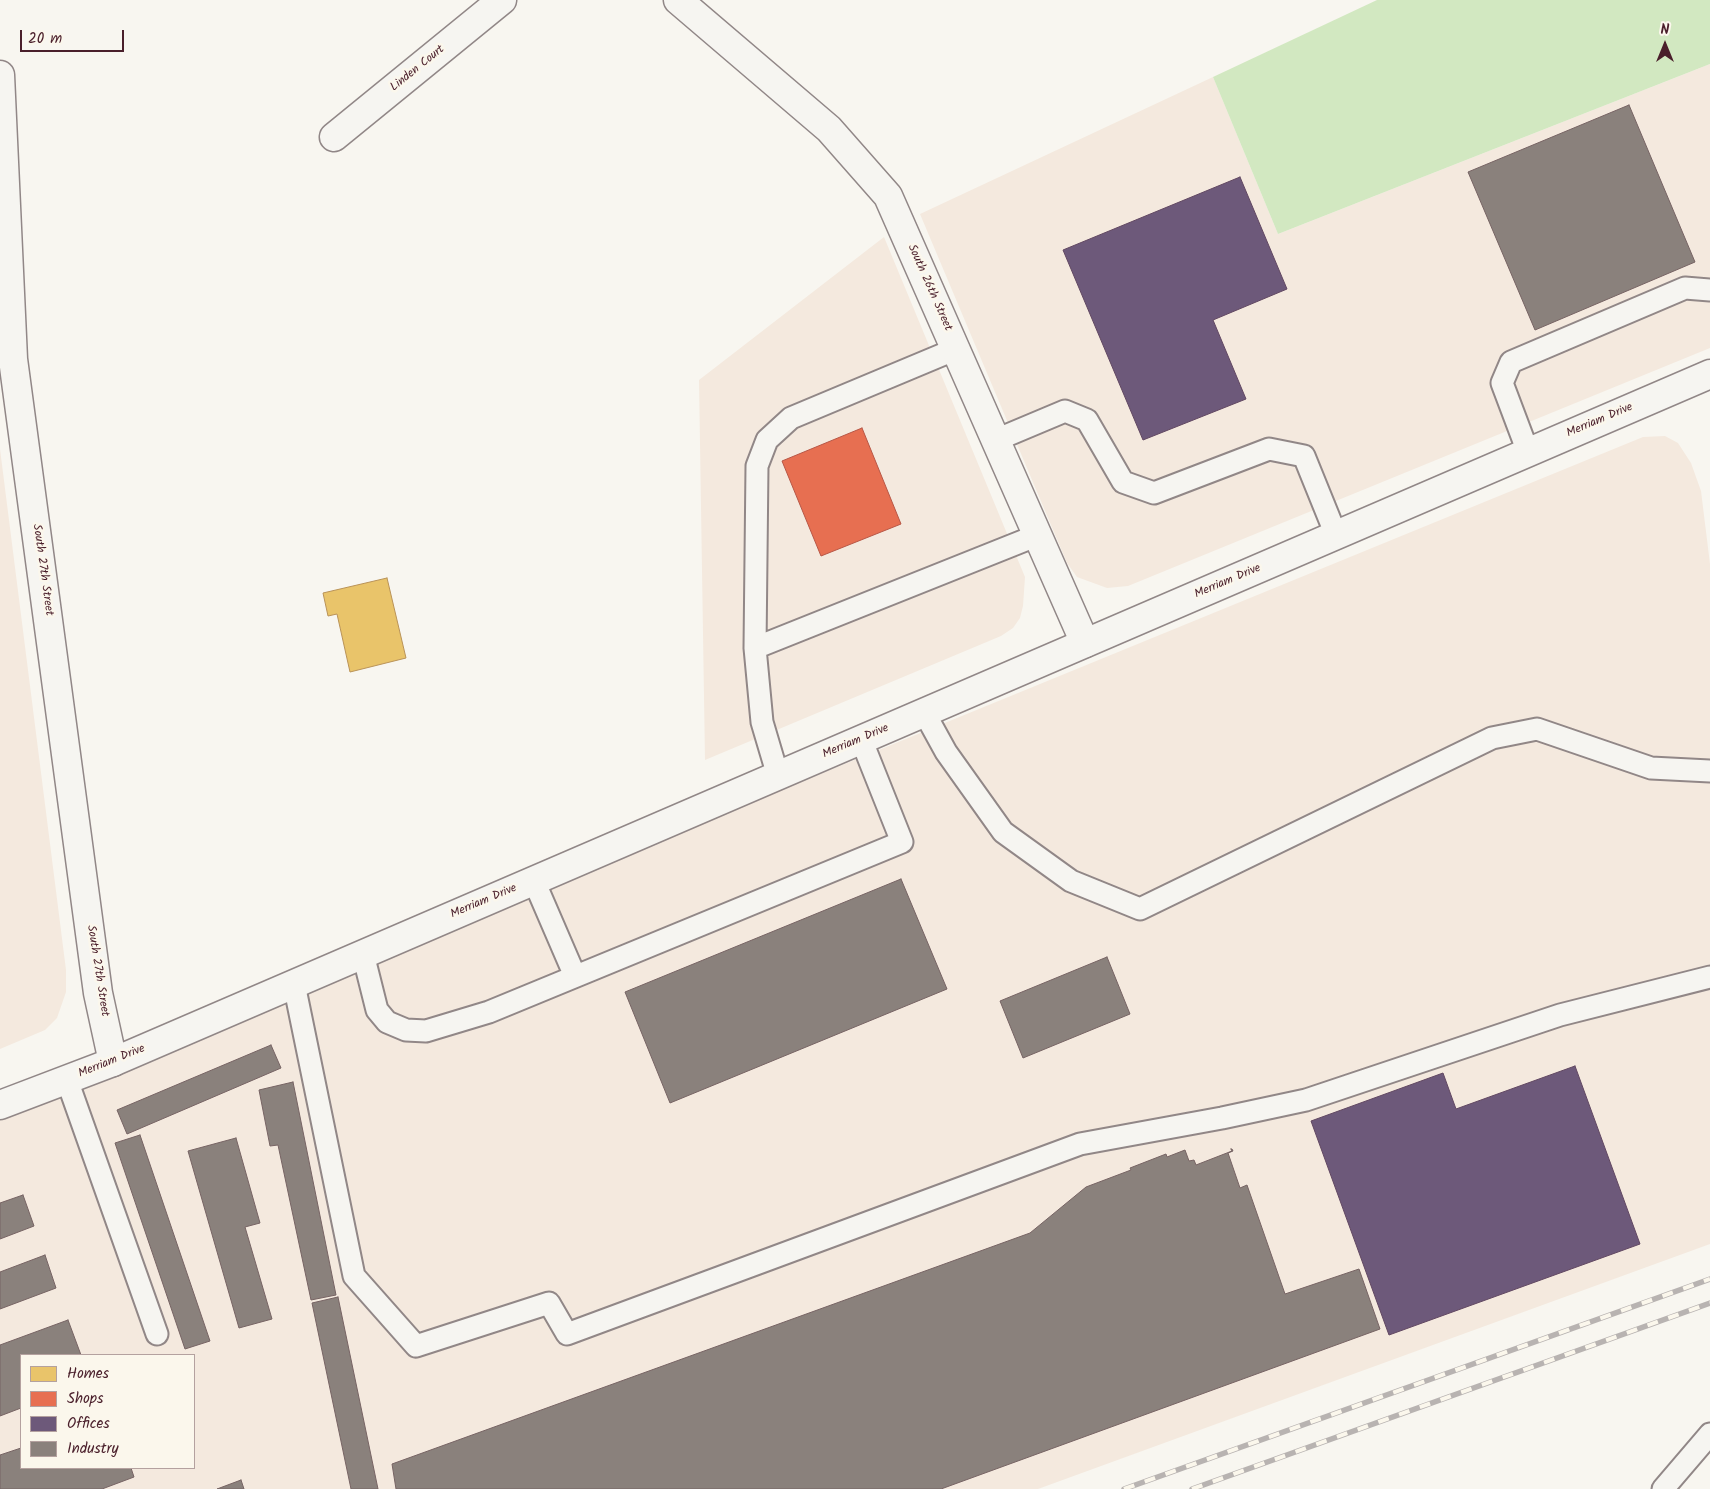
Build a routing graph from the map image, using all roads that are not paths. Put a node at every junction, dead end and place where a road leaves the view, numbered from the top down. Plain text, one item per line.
1 (502, 0) edge
2 (678, 0) edge
3 (0, 75) edge
4 (334, 137) dead end
5 (1710, 290) edge
6 (956, 348) junction
7 (1710, 374) edge
8 (996, 440) junction
9 (1528, 452) junction
10 (1038, 535) junction
11 (1336, 535) junction
12 (1086, 643) junction
13 (755, 648) junction
14 (924, 712) junction
15 (861, 739) junction
16 (1710, 771) edge
17 (778, 776) junction
18 (534, 881) junction
19 (363, 954) junction
20 (575, 976) junction
21 (1710, 977) edge
22 (294, 984) junction
23 (113, 1062) junction
24 (67, 1080) junction
25 (0, 1106) edge
26 (157, 1334) dead end
27 (1710, 1434) edge
28 (1663, 1489) edge

1 - 4 street, Linden Court
2 - 6 street, South 26th Street
3 - 23 street, South 27th Street
5 - 9 lane
6 - 8 street, South 26th Street
6 - 13 lane
7 - 9 street, Merriam Drive
8 - 10 street, South 26th Street
8 - 11 lane
9 - 11 street, Merriam Drive
10 - 12 street, South 26th Street
10 - 13 lane
11 - 12 street, Merriam Drive
12 - 14 street, Merriam Drive
13 - 17 lane
14 - 15 street, Merriam Drive
14 - 16 lane
15 - 17 street, Merriam Drive
15 - 20 lane
17 - 18 street, Merriam Drive
18 - 19 street, Merriam Drive
18 - 20 lane
19 - 20 lane
19 - 22 street, Merriam Drive
21 - 22 lane
22 - 23 street, Merriam Drive
23 - 24 street, Merriam Drive
24 - 25 street, Merriam Drive
24 - 26 lane
27 - 28 lane

